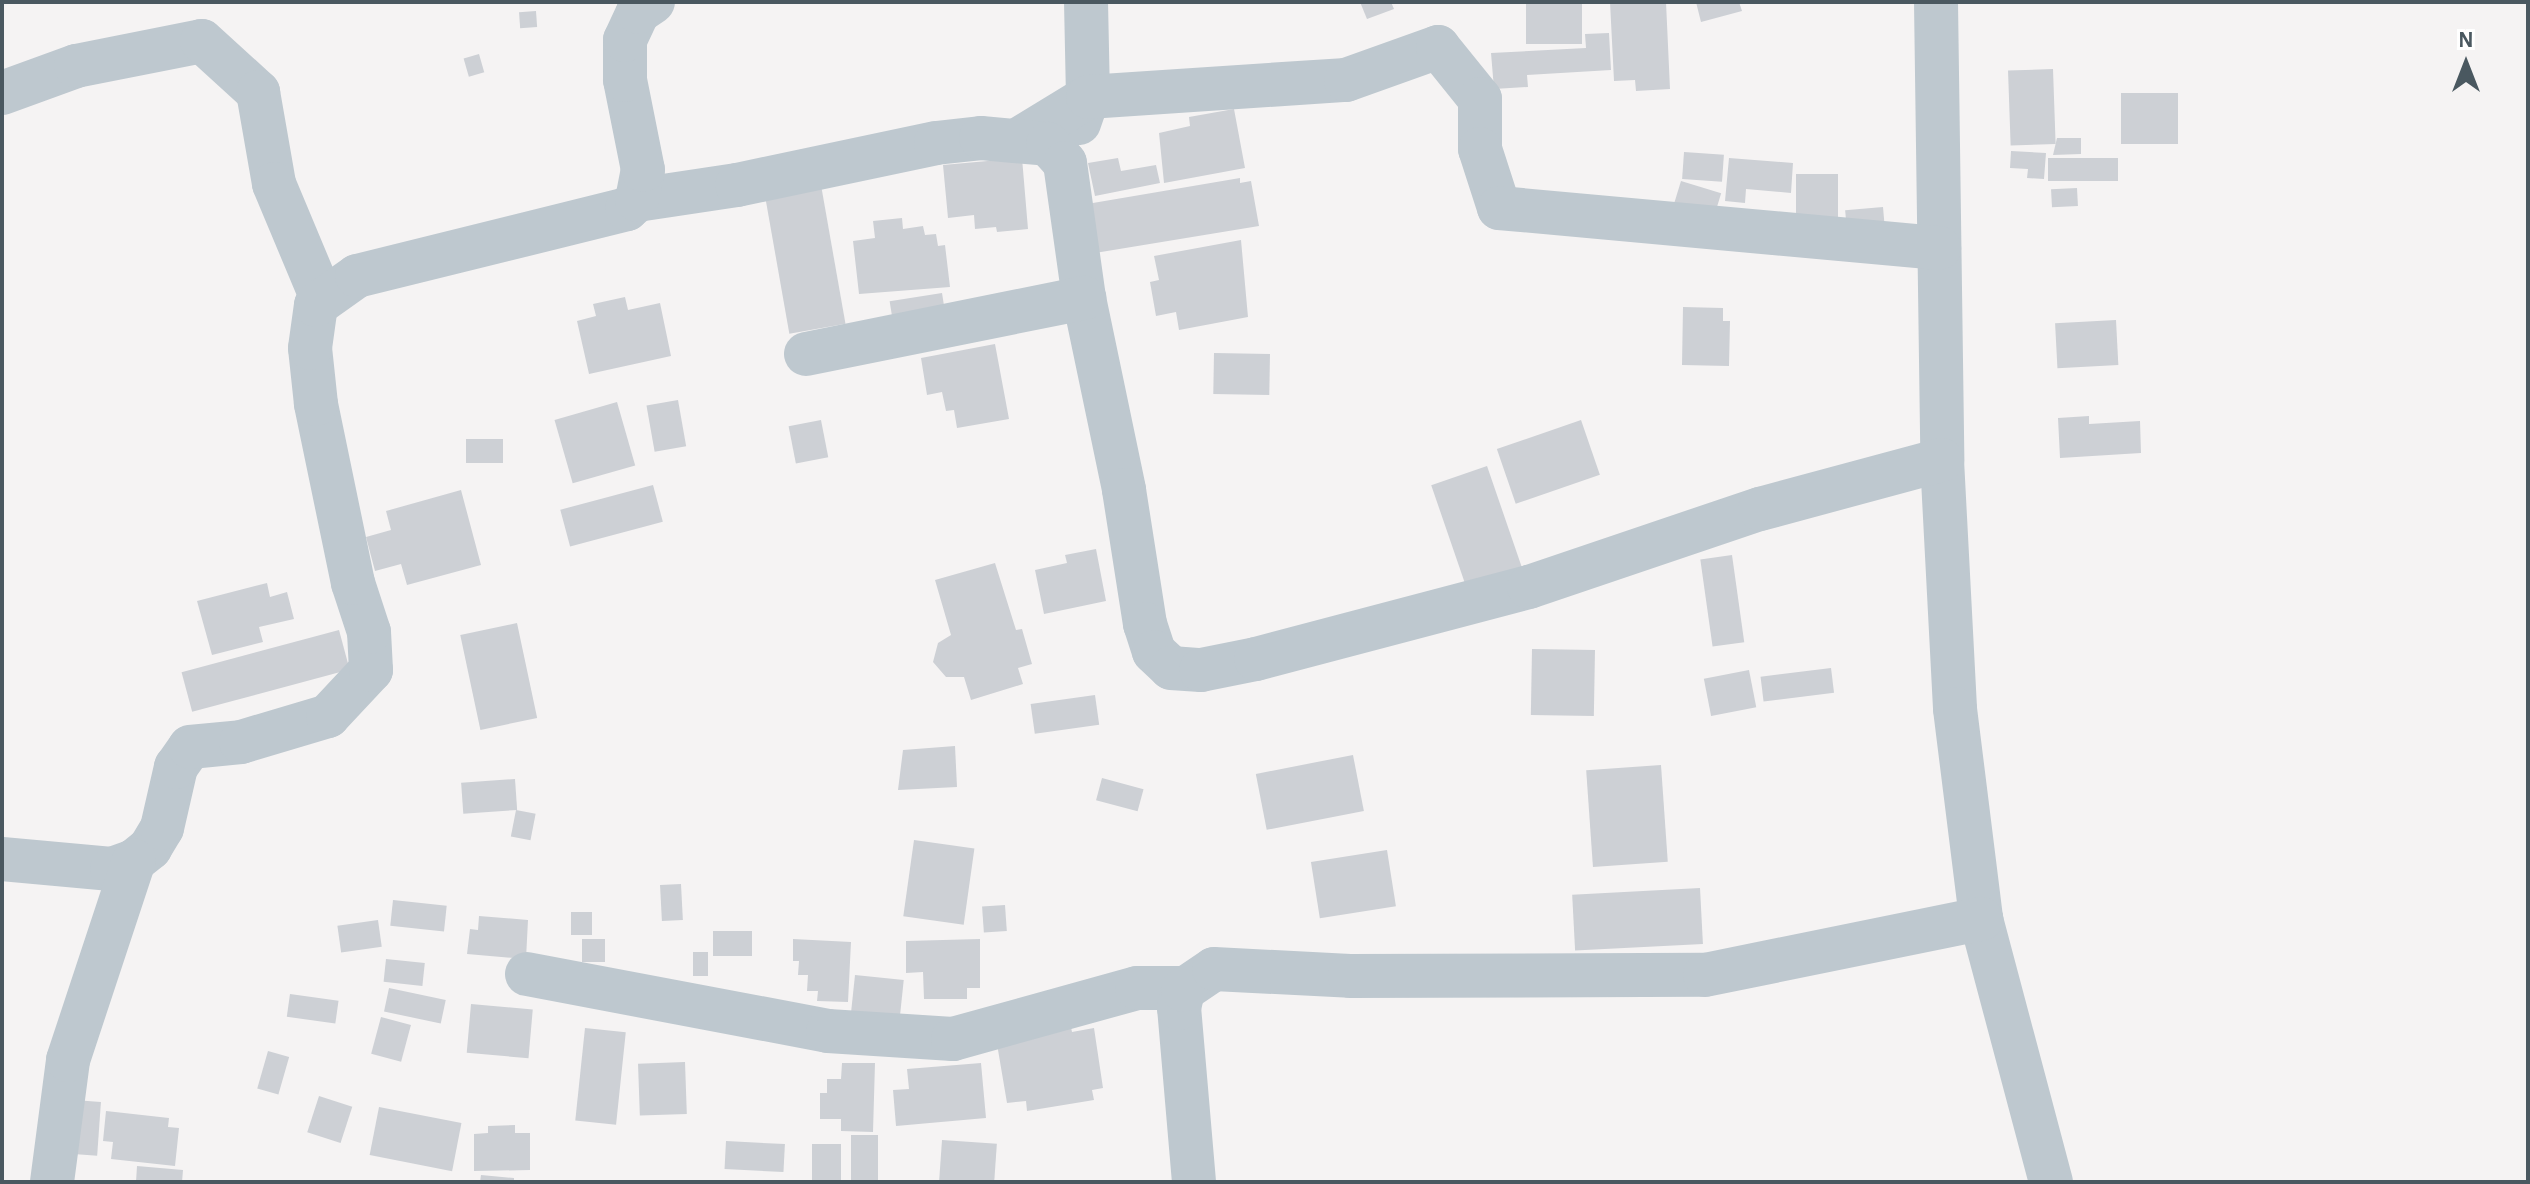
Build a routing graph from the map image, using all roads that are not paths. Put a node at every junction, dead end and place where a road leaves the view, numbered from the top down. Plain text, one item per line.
1 (653, 2) edge
2 (1086, 2) edge
3 (1936, 2) edge
4 (2, 93) edge
5 (1088, 97) junction
6 (1016, 141) junction
7 (1065, 163) junction
8 (637, 200) junction
9 (1939, 248) junction
10 (1084, 298) junction
11 (322, 299) junction
12 (806, 354) dead end
13 (1942, 460) junction
14 (2, 859) edge
15 (134, 861) junction
16 (1981, 919) junction
17 (527, 974) dead end
18 (1186, 988) junction
19 (52, 1182) edge
20 (1194, 1182) edge
21 (2051, 1182) edge

1 - 8 street
2 - 5 street
3 - 9 street
4 - 11 street
5 - 6 street
5 - 7 street
5 - 9 street
6 - 7 street
6 - 8 street
7 - 10 street
8 - 11 street
9 - 13 street
10 - 12 street
10 - 13 street
11 - 15 street
13 - 16 street
14 - 15 street
15 - 19 street
16 - 18 street
16 - 21 street
17 - 18 street
18 - 20 street

